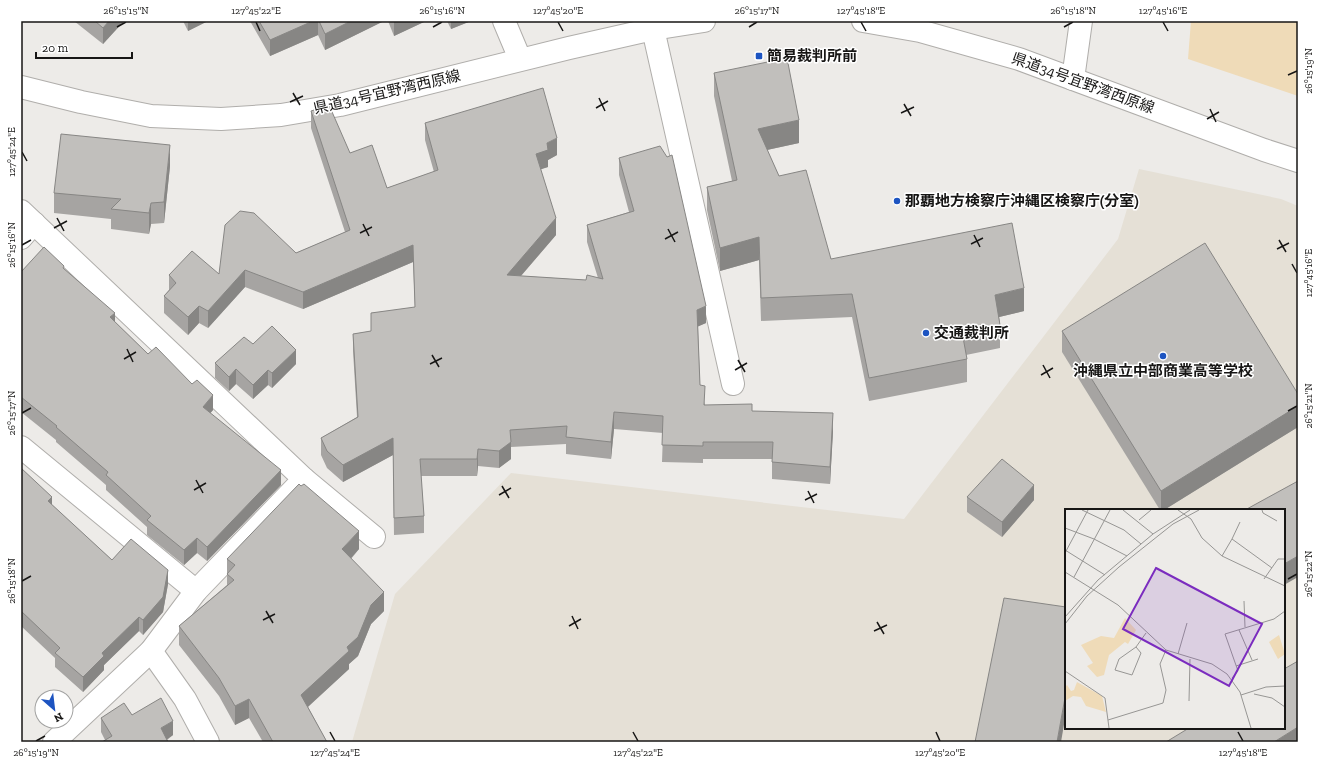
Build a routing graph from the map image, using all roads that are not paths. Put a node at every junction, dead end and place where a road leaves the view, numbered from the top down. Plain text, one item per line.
1 (504, 21) edge
2 (704, 21) edge
3 (863, 21) edge
4 (1081, 21) edge
5 (653, 29) junction
6 (520, 59) junction
7 (1073, 79) junction
8 (21, 87) edge
9 (1298, 161) edge
10 (25, 224) edge
11 (733, 384) dead end
12 (21, 448) edge
13 (304, 479) junction
14 (374, 537) dead end
15 (196, 591) junction
16 (151, 651) junction
17 (54, 742) edge
18 (208, 742) edge

1 - 6 street
2 - 5 street, 県道34号宜野湾西原線
3 - 7 street, 県道34号宜野湾西原線
4 - 7 street
5 - 6 street, 県道34号宜野湾西原線
5 - 11 street
6 - 8 street, 県道34号宜野湾西原線
7 - 9 street, 県道34号宜野湾西原線
10 - 13 street
12 - 15 street
13 - 14 street
13 - 15 street
15 - 16 street
16 - 17 street
16 - 18 street

